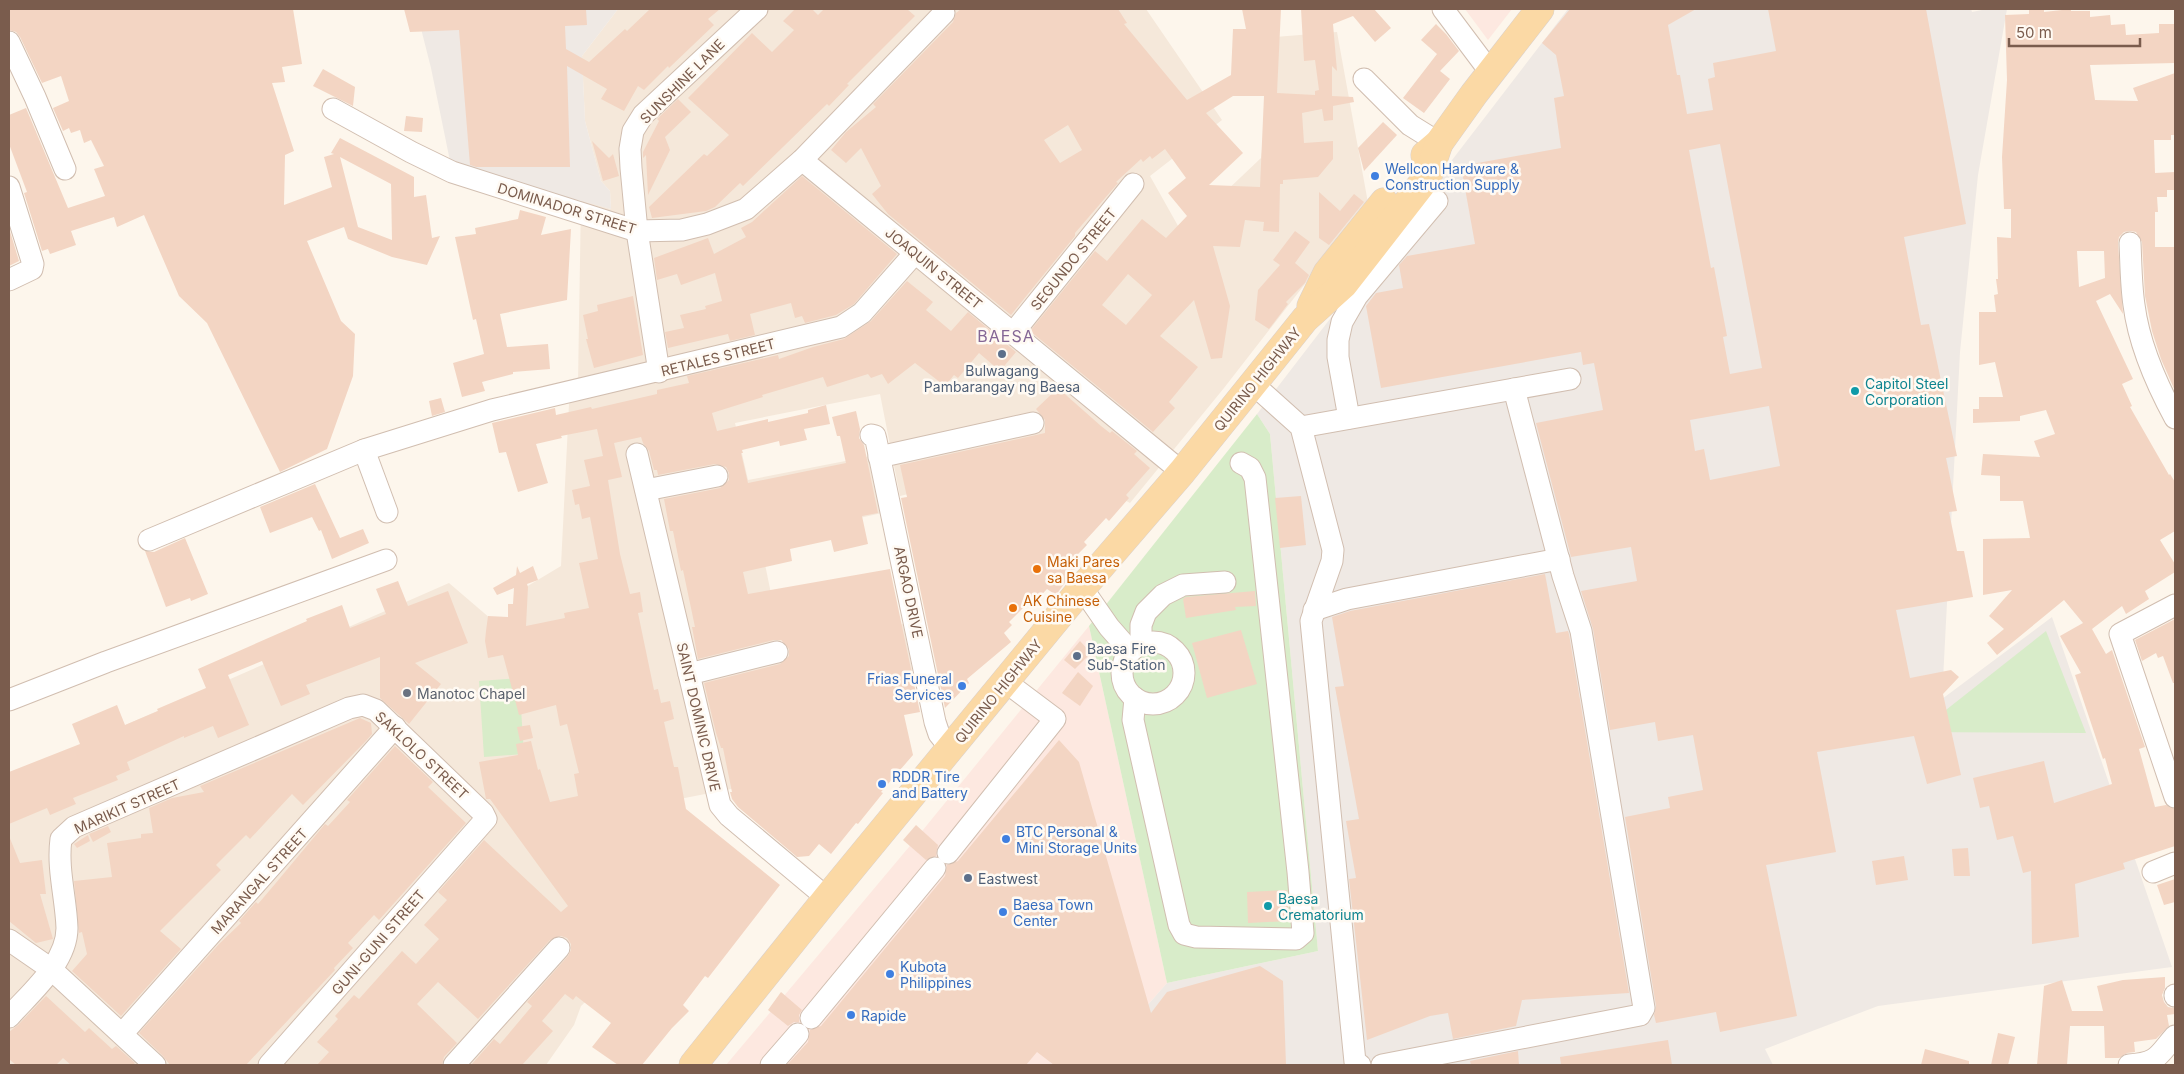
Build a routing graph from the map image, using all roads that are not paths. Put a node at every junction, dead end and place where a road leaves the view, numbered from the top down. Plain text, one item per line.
1 (757, 9) edge
2 (1443, 9) edge
3 (1540, 9) edge
4 (944, 13) dead end
5 (9, 42) edge
6 (1491, 73) junction
7 (1364, 79) dead end
8 (334, 109) dead end
9 (1439, 143) junction
10 (802, 160) junction
11 (65, 169) dead end
12 (1133, 184) dead end
13 (9, 187) edge
14 (1437, 201) dead end
15 (637, 231) junction
16 (2130, 243) dead end
17 (915, 253) junction
18 (9, 280) edge
19 (1014, 333) junction
20 (660, 372) junction
21 (1570, 379) dead end
22 (1254, 384) junction
23 (1514, 389) junction
24 (1349, 418) junction
25 (2175, 418) edge
26 (1033, 423) dead end
27 (1301, 427) junction
28 (871, 435) dead end
29 (364, 450) junction
30 (637, 454) dead end
31 (879, 457) junction
32 (1241, 462) dead end
33 (1182, 472) junction
34 (717, 476) dead end
35 (646, 490) junction
36 (387, 512) dead end
37 (149, 540) dead end
38 (1558, 559) junction
39 (386, 560) dead end
40 (1225, 582) dead end
41 (1082, 588) junction
42 (2175, 605) edge
43 (1314, 610) junction
44 (1136, 648) junction
45 (776, 652) dead end
46 (689, 674) junction
47 (1006, 682) junction
48 (1135, 698) junction
49 (9, 700) edge
50 (349, 708) joint
51 (395, 727) junction
52 (951, 749) junction
53 (2175, 797) edge
54 (486, 820) joint
55 (2175, 863) edge
56 (2153, 872) dead end
57 (827, 898) junction
58 (9, 940) edge
59 (559, 948) dead end
60 (51, 969) junction
61 (9, 1017) edge
62 (811, 1018) dead end
63 (122, 1034) junction
64 (798, 1034) dead end
65 (2175, 1036) edge
66 (152, 1065) edge
67 (269, 1065) edge
68 (454, 1065) edge
69 (693, 1065) edge
70 (771, 1065) edge
71 (1360, 1065) edge
72 (1382, 1065) edge
73 (2130, 1065) edge

1 - 15 street, SUNSHINE LANE
2 - 6 street
3 - 6 main road, QUIRINO HIGHWAY
4 - 10 street, DOMINADOR STREET
5 - 11 street
6 - 9 main road, QUIRINO HIGHWAY
7 - 9 street
8 - 15 street, DOMINADOR STREET
9 - 22 main road, QUIRINO HIGHWAY
10 - 15 street, DOMINADOR STREET
10 - 17 street, JOAQUIN STREET
12 - 19 street, SEGUNDO STREET
13 - 18 street
14 - 24 street
15 - 20 street, SUNSHINE LANE
16 - 25 street
17 - 19 street, JOAQUIN STREET
17 - 20 street, RETALES STREET
19 - 33 street, JOAQUIN STREET
20 - 29 street, RETALES STREET
21 - 23 street
22 - 27 street
22 - 33 main road, QUIRINO HIGHWAY
23 - 24 street
23 - 38 street
24 - 27 street
26 - 31 street
27 - 43 street
28 - 31 street, ARGAO DRIVE
29 - 36 street
29 - 37 street, RETALES STREET
30 - 35 street, SAINT DOMINIC DRIVE
31 - 52 street, ARGAO DRIVE
32 - 48 street
33 - 41 main road, QUIRINO HIGHWAY
34 - 35 street
35 - 46 street, SAINT DOMINIC DRIVE
38 - 43 street
38 - 72 street
39 - 49 street
40 - 44 street
41 - 44 street
41 - 47 main road, QUIRINO HIGHWAY
42 - 53 street
43 - 71 street
44 - 48 street
44 - 48 street
45 - 46 street
46 - 57 street, SAINT DOMINIC DRIVE
47 - 52 main road, QUIRINO HIGHWAY
47 - 62 street
50 - 51 street, SAKLOLO STREET
50 - 60 street, MARIKIT STREET
51 - 54 street, SAKLOLO STREET
51 - 63 street, MARANGAL STREET
52 - 57 main road, QUIRINO HIGHWAY
54 - 67 street, GUNI-GUNI STREET
55 - 56 street
57 - 69 main road, QUIRINO HIGHWAY
58 - 60 street
59 - 68 street
60 - 61 street, MARIKIT STREET
60 - 63 street
63 - 66 street
64 - 70 street
65 - 73 street

